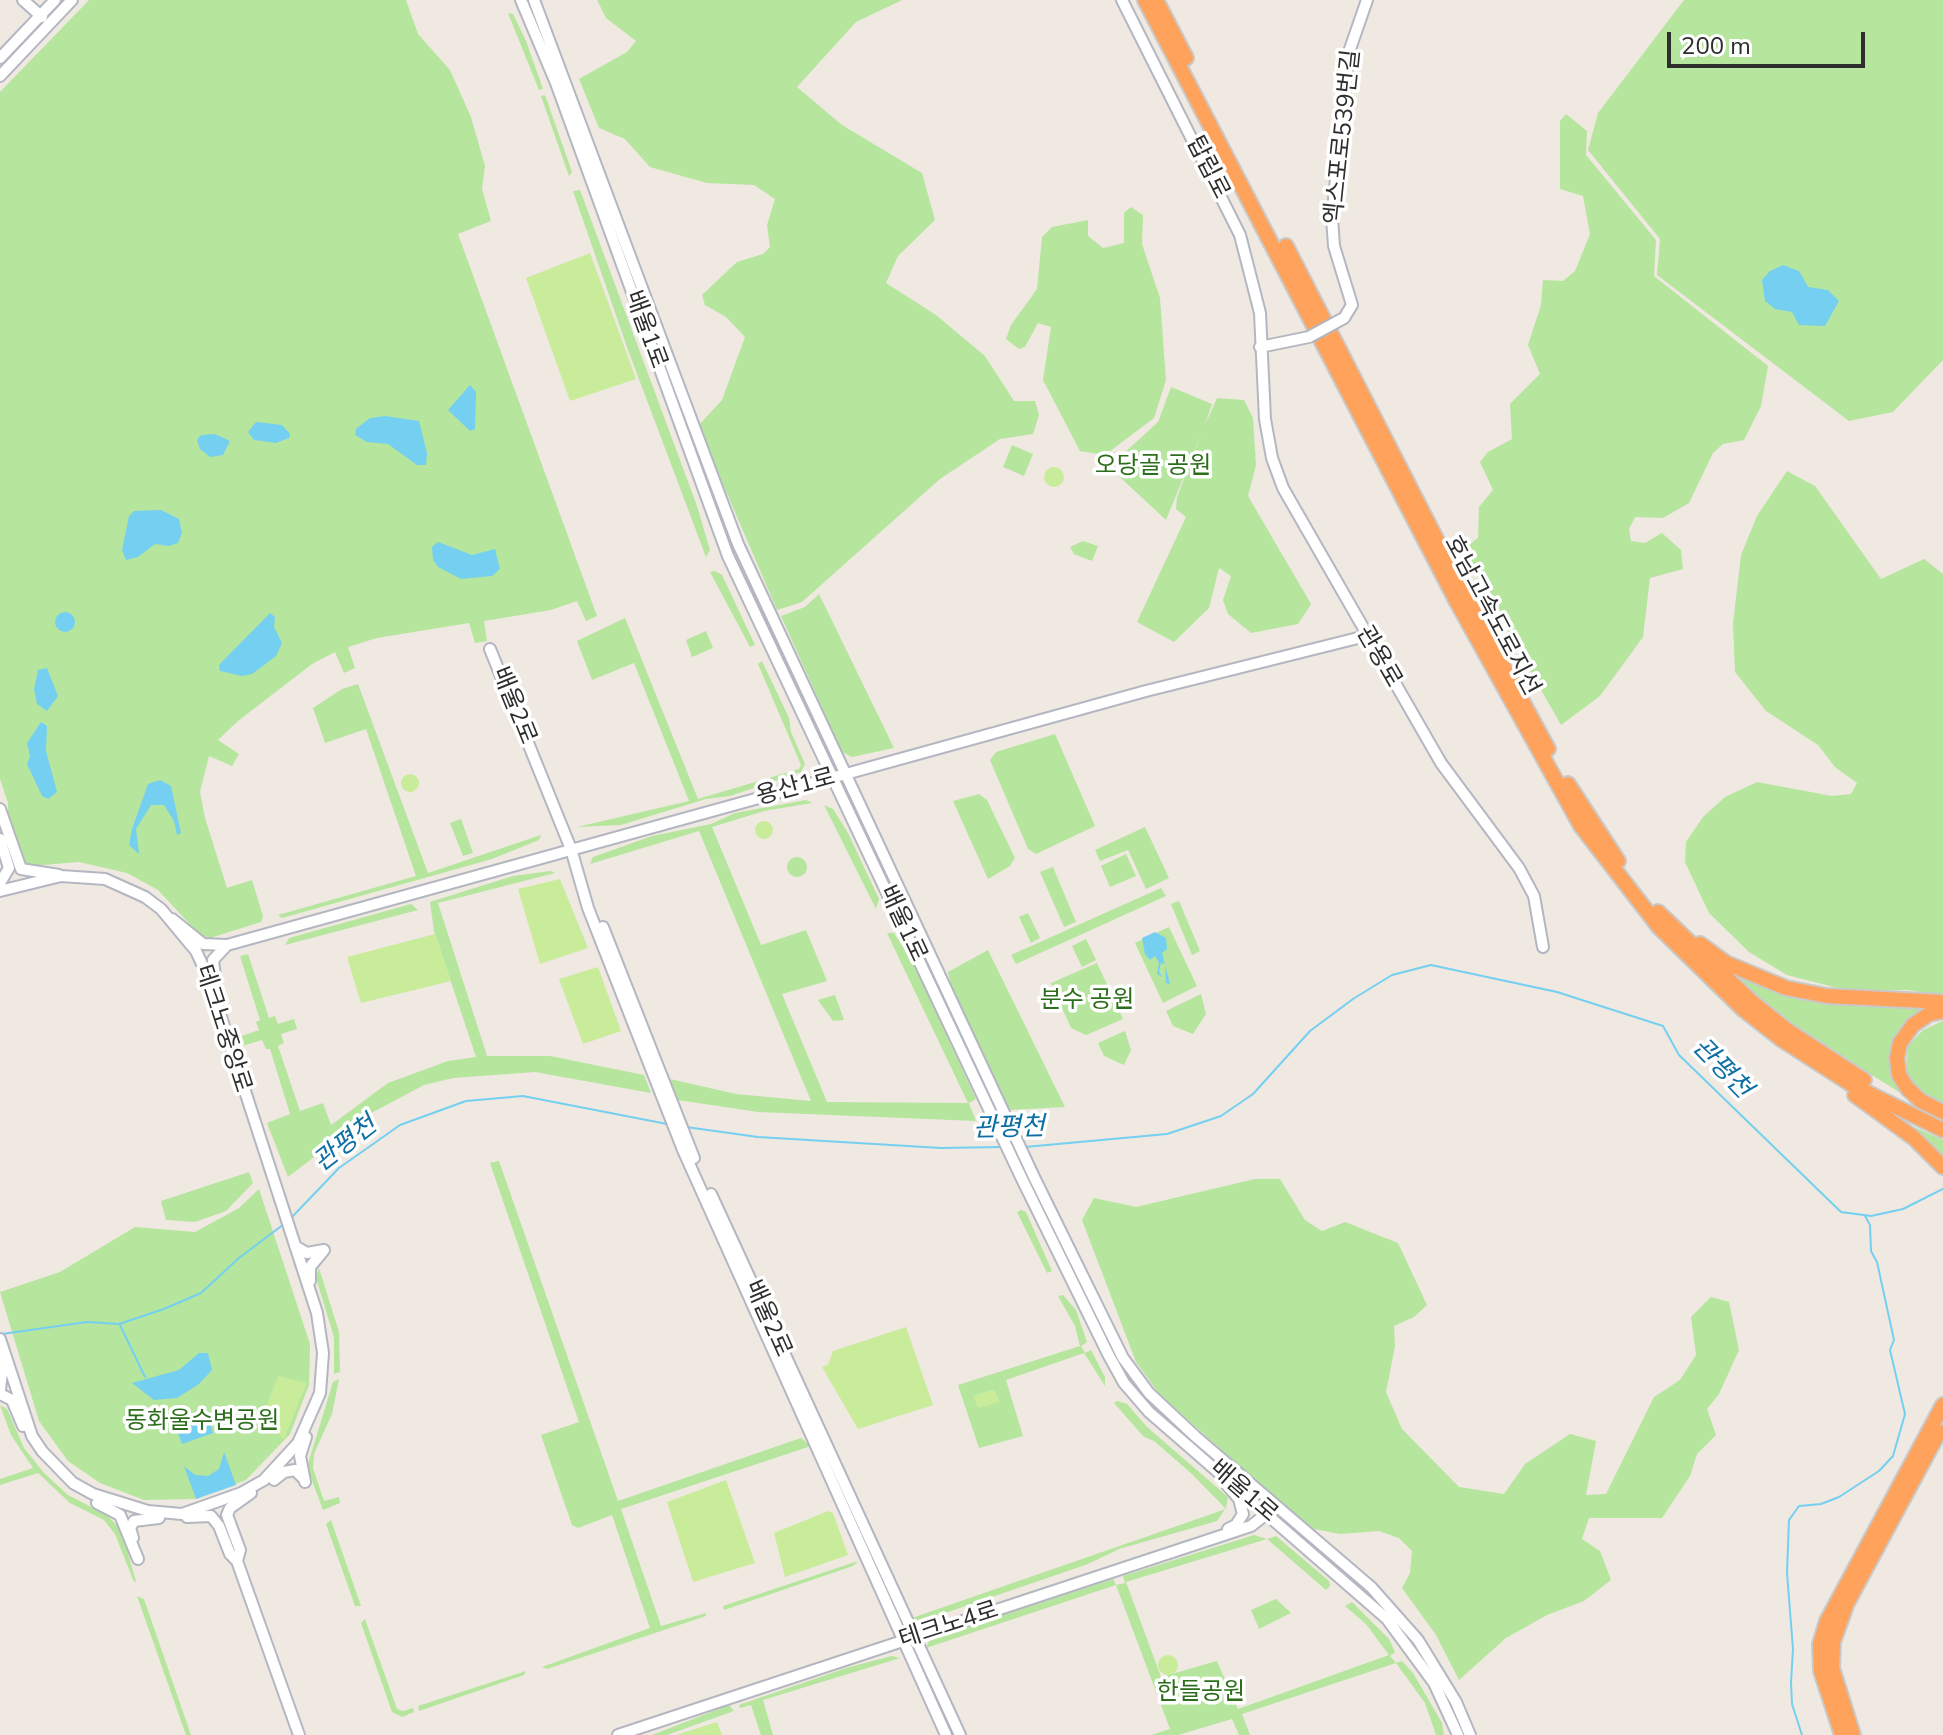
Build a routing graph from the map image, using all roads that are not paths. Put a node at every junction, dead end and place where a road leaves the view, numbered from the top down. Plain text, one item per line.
1 (23, 0) edge
2 (55, 0) edge
3 (72, 0) edge
4 (521, 0) edge
5 (534, 0) edge
6 (1122, 0) edge
7 (1145, 0) edge
8 (1156, 0) edge
9 (1367, 0) edge
10 (44, 19) junction
11 (0, 58) edge
12 (0, 76) edge
13 (1260, 347) junction
14 (1366, 636) junction
15 (490, 649) dead end
16 (845, 774) junction
17 (831, 778) junction
18 (0, 809) edge
19 (0, 839) edge
20 (571, 849) junction
21 (11, 860) junction
22 (61, 876) junction
23 (0, 883) edge
24 (0, 891) edge
25 (1646, 897) junction
26 (172, 919) junction
27 (227, 945) junction
28 (1543, 947) dead end
29 (213, 998) junction
30 (1943, 1002) edge
31 (1943, 1011) edge
32 (1781, 1039) junction
33 (1943, 1112) edge
34 (1943, 1120) edge
35 (1943, 1130) edge
36 (1943, 1167) edge
37 (298, 1250) junction
38 (309, 1291) junction
39 (0, 1339) edge
40 (4, 1385) edge
41 (1943, 1405) edge
42 (310, 1422) junction
43 (1943, 1425) edge
44 (32, 1436) junction
45 (1218, 1470) junction
46 (73, 1483) junction
47 (260, 1483) junction
48 (1270, 1510) junction
49 (177, 1514) junction
50 (1222, 1535) junction
51 (237, 1561) junction
52 (908, 1639) junction
53 (299, 1735) edge
54 (618, 1735) edge
55 (946, 1735) edge
56 (960, 1735) edge
57 (1458, 1735) edge
58 (1470, 1735) edge
59 (1842, 1735) edge
60 (1853, 1735) edge

1 - 10 main road
2 - 10 main road
3 - 10 main road
4 - 17 main road, 배울1로
5 - 16 main road, 배울1로
6 - 13 main road, 탑립로
7 - 32 highway, 호남고속도로지선
8 - 25 highway, 호남고속도로지선
9 - 13 main road, 엑스포로539번길, bridge
10 - 11 main road
10 - 12 main road
13 - 14 main road, 관용로
14 - 16 main road, 용산1로
14 - 28 main road, 관용로
15 - 20 main road, 배울2로
16 - 17 main road, 용산1로
16 - 48 main road, 배울1로
17 - 20 main road, 용산1로
17 - 45 main road, 배울1로
18 - 21 main road
19 - 21 main road
20 - 27 main road, 용산1로
20 - 52 main road, 배울2로
21 - 22 main road
21 - 23 main road
22 - 24 main road, 테크노중앙로
22 - 26 main road, 테크노중앙로
25 - 30 highway
25 - 34 highway, 호남고속도로지선
26 - 27 main road
26 - 29 main road, 테크노중앙로
27 - 29 main road
29 - 37 main road, 테크노중앙로
31 - 33 highway
32 - 35 highway, 호남고속도로지선
32 - 36 highway
37 - 38 main road
37 - 38 main road
38 - 42 main road
39 - 40 main road
40 - 44 main road
40 - 44 main road
41 - 59 highway
42 - 47 main road
42 - 47 main road
43 - 60 highway
44 - 46 main road
45 - 48 main road, 배울1로
45 - 50 main road
46 - 49 main road
46 - 49 main road
47 - 49 main road
47 - 51 main road
48 - 50 main road, 테크노4로
48 - 57 main road, 배울1로
48 - 58 main road, 배울1로
49 - 51 main road
50 - 52 main road, 테크노4로
51 - 53 main road
52 - 54 main road, 테크노4로
52 - 55 main road, 배울2로
52 - 56 main road, 배울2로

